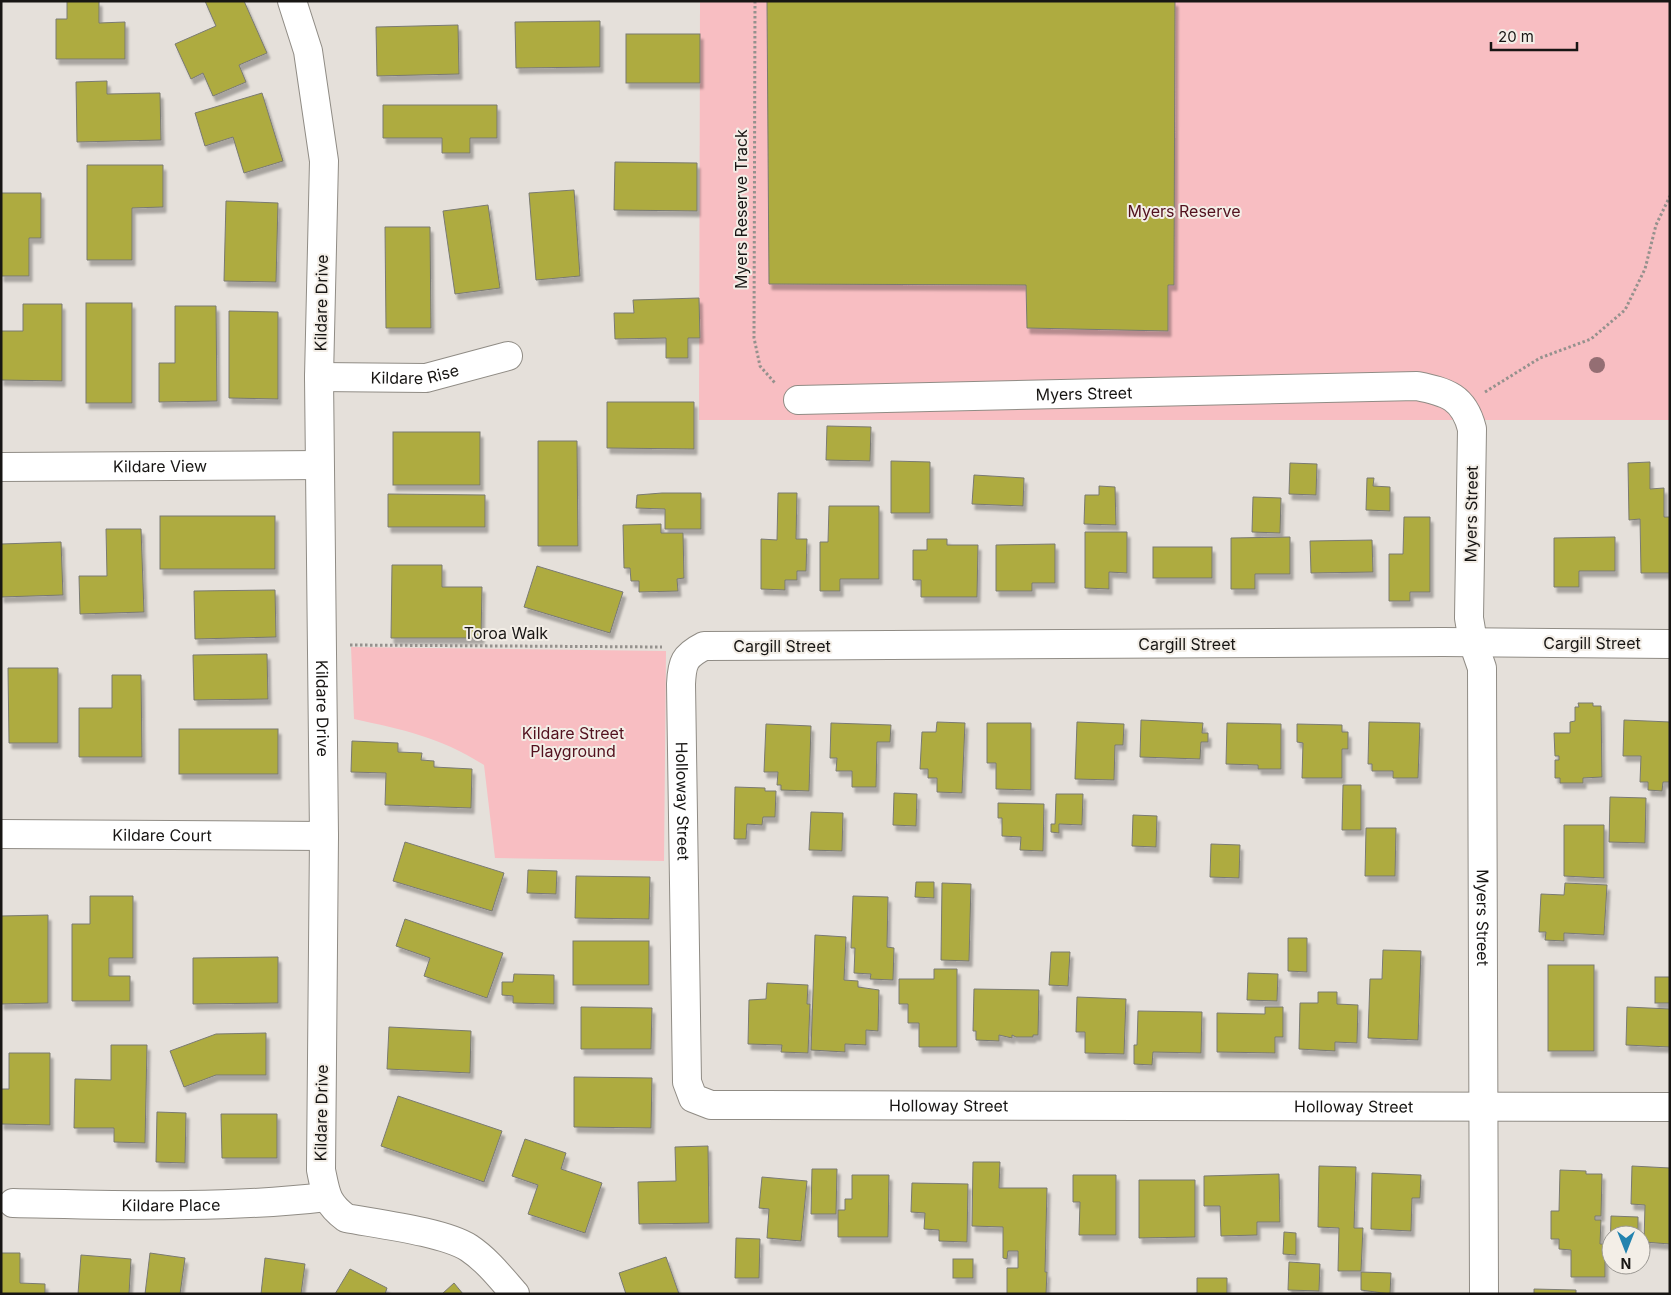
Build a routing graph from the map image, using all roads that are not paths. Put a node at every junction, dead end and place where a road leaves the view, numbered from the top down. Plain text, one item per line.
1 (292, 1) edge
2 (508, 356) dead end
3 (319, 378) junction
4 (798, 400) road end
5 (319, 466) junction
6 (1, 467) edge
7 (1473, 642) junction
8 (1670, 644) edge
9 (704, 646) joint
10 (1, 834) edge
11 (324, 836) junction
12 (1484, 1106) junction
13 (1670, 1107) edge
14 (326, 1197) junction
15 (13, 1203) dead end
16 (515, 1294) edge
17 (1484, 1294) edge

1 - 3 street, Kildare Drive
2 - 3 street, Kildare Rise
3 - 5 street, Kildare Drive
4 - 7 street, Myers Street
5 - 6 street, Kildare View
5 - 11 street, Kildare Drive
7 - 8 street, Cargill Street
7 - 9 street, Cargill Street
7 - 12 street, Myers Street
9 - 12 street, Holloway Street
10 - 11 street, Kildare Court
11 - 14 street, Kildare Drive
12 - 13 street, Holloway Street
12 - 17 street, Myers Street
14 - 15 street, Kildare Place
14 - 16 street

